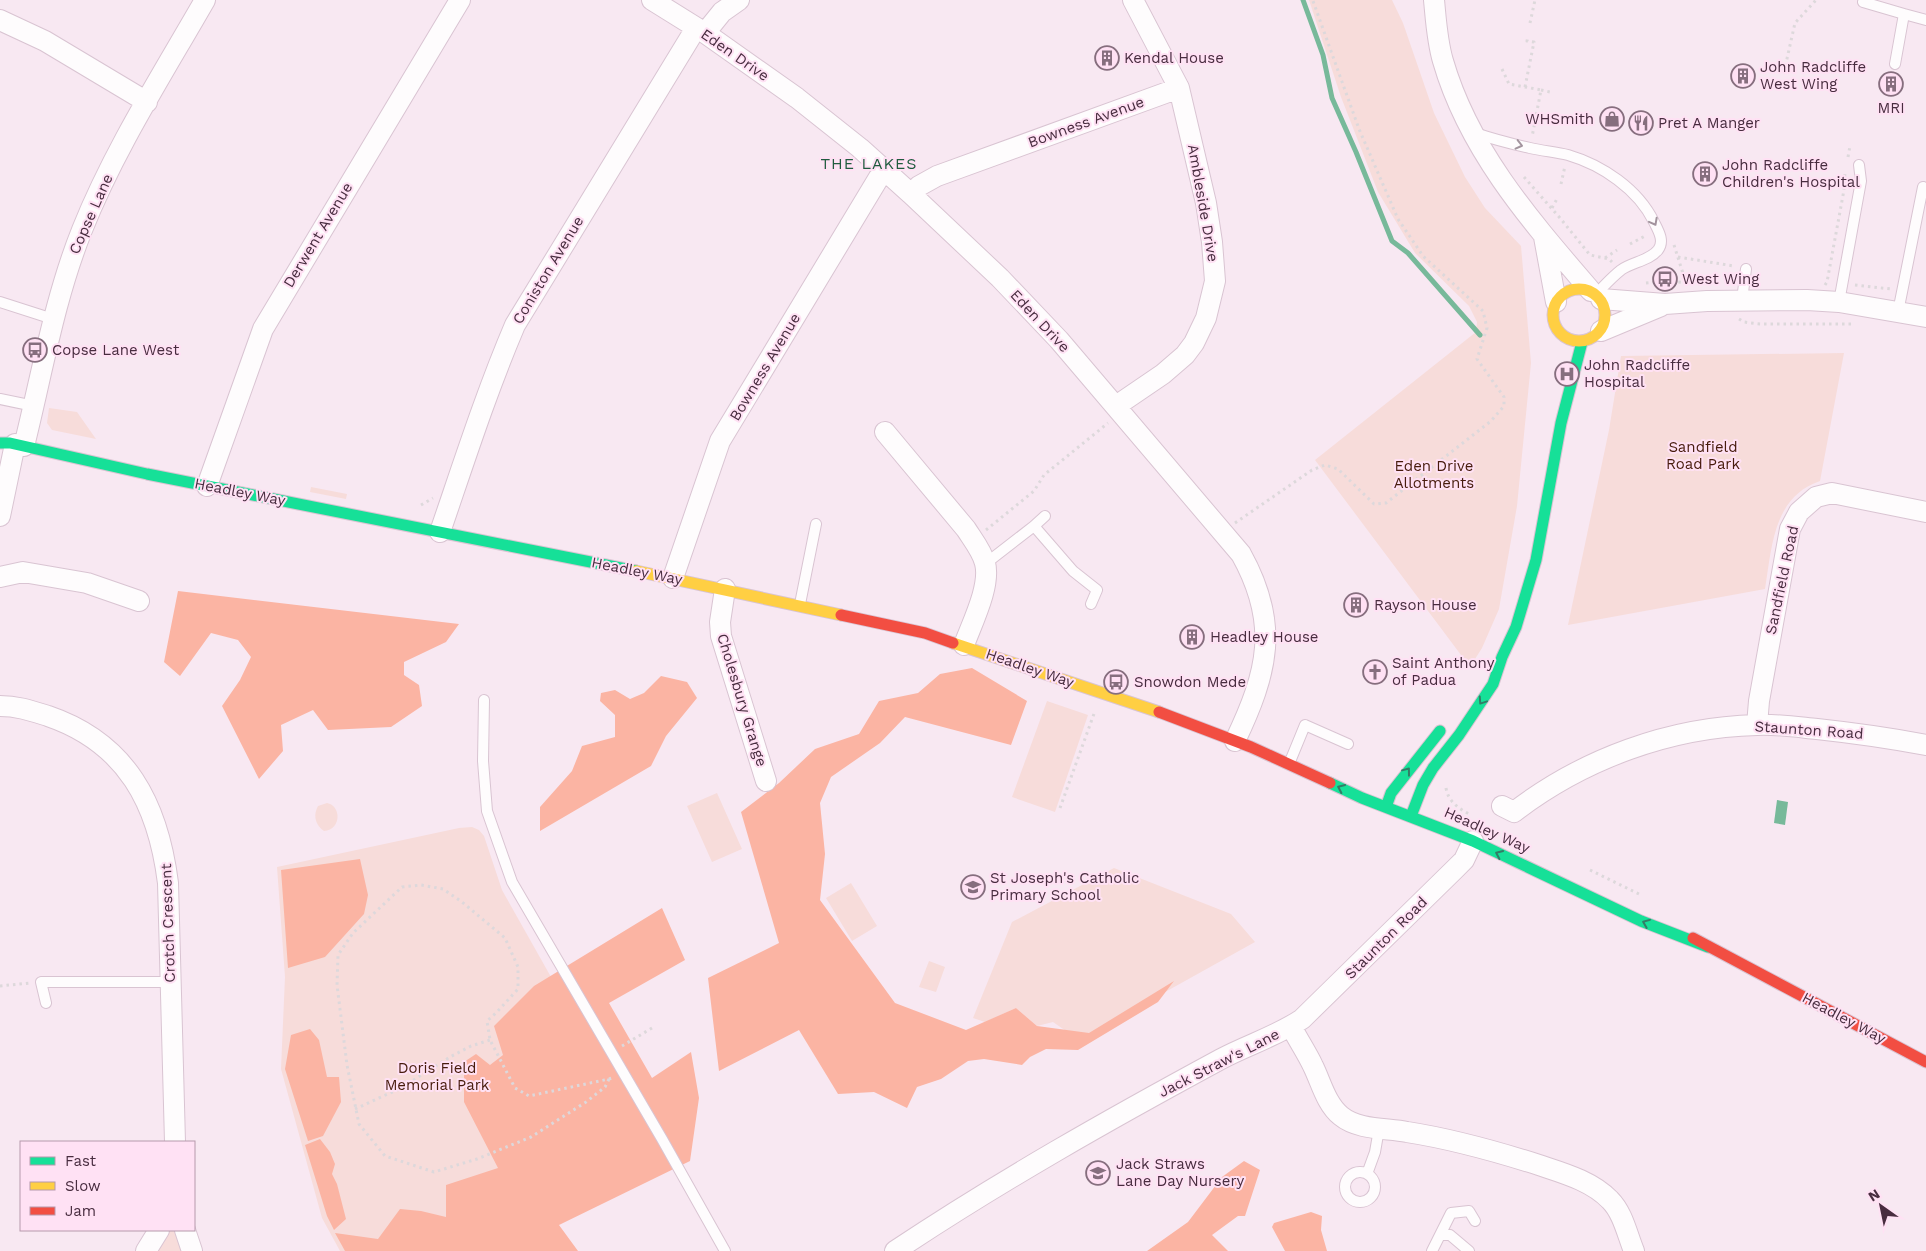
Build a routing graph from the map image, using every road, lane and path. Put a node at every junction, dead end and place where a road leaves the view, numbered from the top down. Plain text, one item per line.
1 (205, 0) edge
2 (460, 0) edge
3 (652, 0) edge
4 (739, 0) edge
5 (1133, 0) edge
6 (1434, 0) edge
7 (1535, 0) edge
8 (1816, 0) edge
9 (1864, 0) edge
10 (1313, 1) edge
11 (1904, 14) junction
12 (0, 20) edge
13 (1926, 20) edge
14 (1530, 23) dead end
15 (701, 31) junction
16 (1528, 36) dead end
17 (1895, 64) dead end
18 (1502, 69) dead end
19 (1784, 72) dead end
20 (1526, 87) junction
21 (1179, 88) junction
22 (1541, 90) junction
23 (1550, 92) dead end
24 (147, 102) junction
25 (1472, 132) junction
26 (1532, 137) dead end
27 (1850, 146) dead end
28 (1566, 160) dead end
29 (1859, 165) dead end
30 (1557, 166) dead end
31 (884, 169) junction
32 (1564, 169) junction
33 (1571, 171) dead end
34 (1522, 174) dead end
35 (1561, 184) dead end
36 (1923, 187) dead end
37 (911, 194) junction
38 (1558, 198) dead end
39 (1552, 208) junction
40 (1643, 228) dead end
41 (1544, 234) junction
42 (1630, 244) dead end
43 (1674, 247) dead end
44 (1617, 250) dead end
45 (1678, 257) junction
46 (1605, 258) junction
47 (1742, 268) joint
48 (1621, 270) junction
49 (1894, 281) dead end
50 (1686, 283) junction
51 (1642, 284) dead end
52 (1693, 285) dead end
53 (1824, 285) junction
54 (1819, 287) dead end
55 (1841, 294) junction
56 (1596, 295) junction
57 (0, 302) edge
58 (1556, 302) junction
59 (1665, 304) junction
60 (1739, 309) junction
61 (1898, 312) junction
62 (1926, 317) edge
63 (53, 319) junction
64 (1858, 324) dead end
65 (1601, 331) junction
66 (1582, 342) junction
67 (1561, 374) dead end
68 (0, 399) edge
69 (34, 406) junction
70 (1118, 409) junction
71 (1562, 423) junction
72 (885, 432) dead end
73 (10, 443) edge
74 (207, 486) junction
75 (437, 496) dead end
76 (419, 506) dead end
77 (1926, 512) edge
78 (0, 516) edge
79 (1045, 516) dead end
80 (816, 524) dead end
81 (1034, 526) junction
82 (440, 532) junction
83 (1223, 532) junction
84 (974, 540) junction
85 (985, 564) junction
86 (0, 577) edge
87 (672, 578) junction
88 (726, 589) junction
89 (139, 601) dead end
90 (1091, 604) dead end
91 (800, 605) junction
92 (964, 645) junction
93 (1502, 657) junction
94 (1477, 688) dead end
95 (484, 700) dead end
96 (0, 706) edge
97 (1096, 708) dead end
98 (1449, 720) dead end
99 (1757, 724) junction
100 (1243, 744) junction
101 (1348, 744) dead end
102 (1926, 745) edge
103 (1290, 760) junction
104 (1331, 771) dead end
105 (766, 781) dead end
106 (1404, 797) junction
107 (1502, 806) dead end
108 (1386, 807) junction
109 (1060, 808) dead end
110 (1411, 816) junction
111 (1472, 842) junction
112 (1661, 917) dead end
113 (1708, 947) junction
114 (41, 982) junction
115 (170, 982) junction
116 (0, 986) edge
117 (46, 1003) dead end
118 (1291, 1026) junction
119 (652, 1028) dead end
120 (490, 1040) junction
121 (611, 1052) junction
122 (1926, 1062) edge
123 (625, 1077) junction
124 (609, 1079) junction
125 (355, 1109) junction
126 (1379, 1129) junction
127 (175, 1141) edge
128 (1367, 1174) dead end
129 (1475, 1221) dead end
130 (158, 1231) edge
131 (185, 1231) edge
132 (1440, 1235) junction
133 (146, 1251) edge
134 (192, 1251) edge
135 (725, 1251) edge
136 (895, 1251) edge
137 (1432, 1251) edge
138 (1469, 1251) edge
139 (1634, 1251) edge

1 - 24 street, Copse Lane
2 - 74 street, Derwent Avenue
3 - 15 street, Eden Drive
4 - 15 street, Coniston Avenue
5 - 21 street, Ambleside Drive
6 - 25 street
7 - 14 path
8 - 19 path
9 - 11 lane
10 - 83 path
11 - 13 lane
11 - 17 lane
12 - 24 street
15 - 31 street, Eden Drive
15 - 82 street, Coniston Avenue
16 - 20 path
18 - 20 path
20 - 22 path
21 - 37 street, Bowness Avenue
21 - 70 street, Ambleside Drive
22 - 23 path
22 - 26 path
24 - 63 street, Copse Lane
25 - 41 street
25 -> 48 lane
27 - 53 path
28 - 32 path
29 - 55 lane
30 - 32 path
31 - 37 street, Eden Drive
31 - 87 street, Bowness Avenue
32 - 33 path
32 - 35 path
34 - 39 path
36 - 61 lane
37 - 70 street, Eden Drive
38 - 39 path
39 - 46 path
40 - 42 path
41 - 56 street
41 - 58 street
43 - 45 path
44 - 46 path
45 - 47 path
45 - 50 path
46 - 48 path
47 - 60 lane
48 - 56 lane
49 - 55 path
50 - 51 path
50 - 52 path
53 - 54 path
53 - 55 path
55 - 60 street
55 - 61 street
56 - 58 main road
56 - 59 street
56 - 65 main road
57 - 63 lane
58 - 66 main road
59 - 60 street
59 - 65 street
60 - 64 path
61 - 62 street
63 - 69 street, Copse Lane
65 - 66 main road
66 - 71 main road
67 - 71 main road
68 - 69 lane
69 - 73 street, Copse Lane
70 - 83 street, Eden Drive
70 - 84 path
71 - 93 main road
72 - 84 street
73 - 74 main road, Headley Way
73 - 78 street, Copse Lane
74 - 82 main road, Headley Way
75 - 76 path
77 - 99 street, Sandfield Road
79 - 81 lane
80 - 91 lane
81 - 85 lane
81 - 90 lane
82 - 87 main road, Headley Way
83 - 100 street, Eden Drive
84 - 85 street
85 - 92 street
86 - 89 street
87 - 88 main road, Headley Way
88 - 91 main road, Headley Way
88 - 105 street, Cholesbury Grange
91 - 92 main road, Headley Way
92 - 100 main road, Headley Way
93 - 94 main road
93 -> 106 main road
95 - 121 lane
96 - 115 street, Crotch Crescent
97 - 109 path
106 -> 98 main road
99 - 102 street, Staunton Road
99 - 107 street, Staunton Road
100 - 103 main road, Headley Way
101 - 103 lane
103 - 104 main road, Headley Way
108 -> 103 main road, Headley Way
106 - 108 main road
106 - 110 main road
108 - 110 main road, Headley Way
110 - 111 main road, Headley Way
113 -> 111 main road, Headley Way
111 - 118 street, Staunton Road
112 - 113 main road, Headley Way
113 - 122 main road, Headley Way
114 - 115 lane
114 - 116 path
114 - 117 lane
115 - 127 street, Crotch Crescent
118 - 126 street, Jack Straw's Lane
118 - 136 street, Jack Straw's Lane
119 - 121 path
120 - 124 path
120 - 125 path
120 - 125 path
121 - 123 lane
123 - 124 path
123 - 135 lane
124 - 125 path
126 - 128 lane
126 - 139 street, Jack Straw's Lane
129 - 132 lane
130 - 133 street
131 - 134 street
132 - 137 lane
132 - 138 lane

